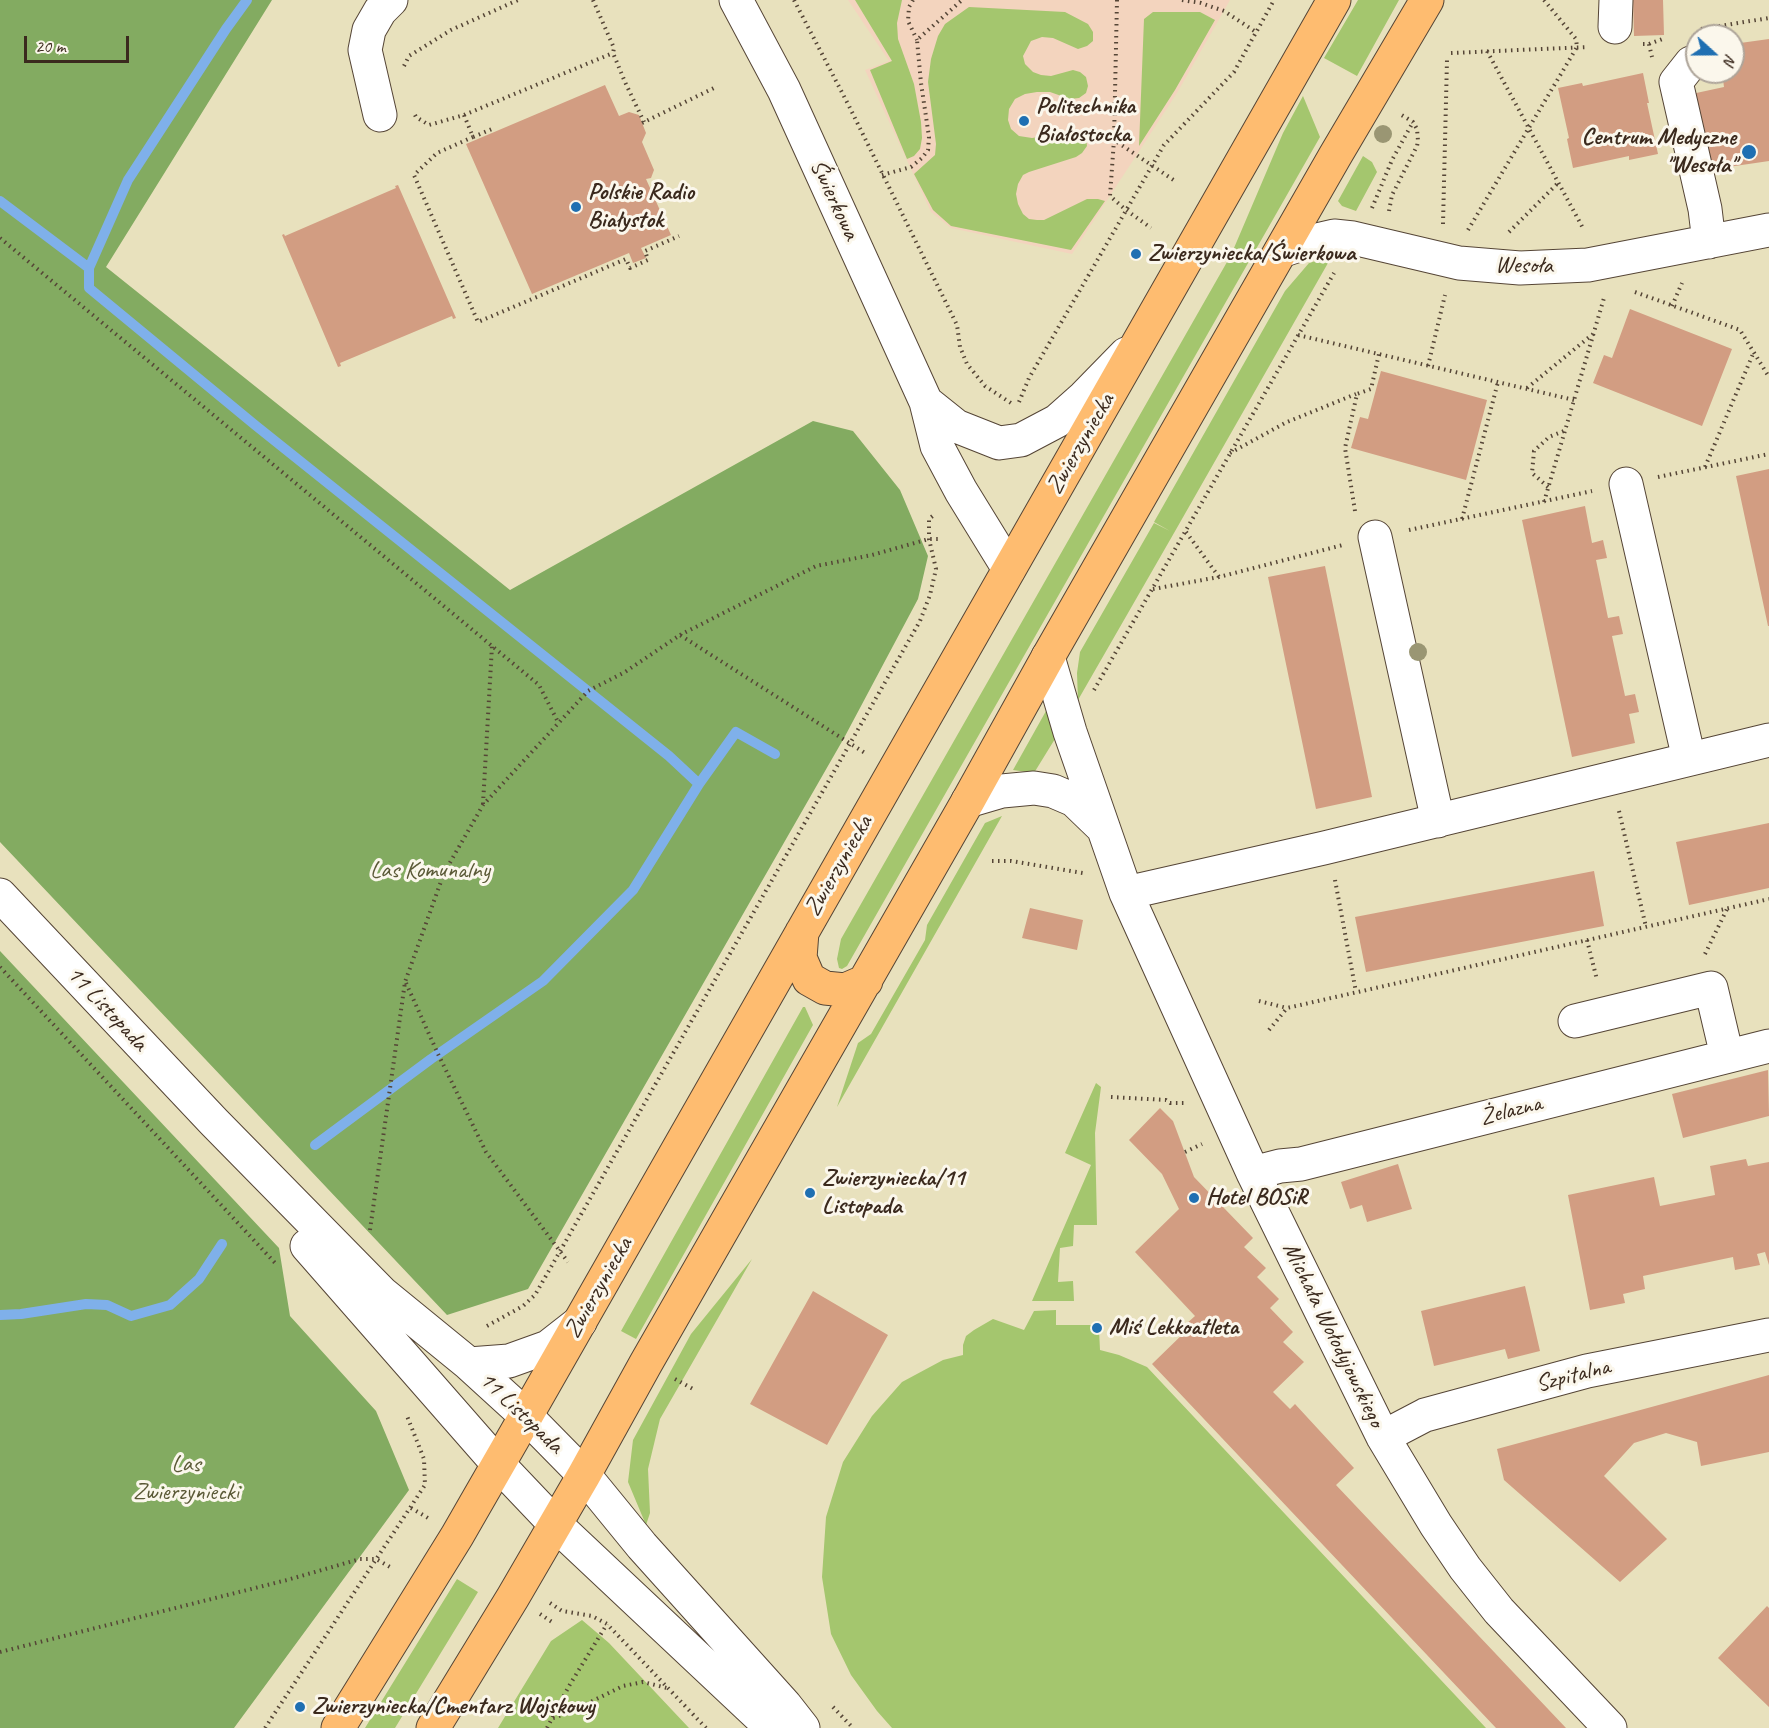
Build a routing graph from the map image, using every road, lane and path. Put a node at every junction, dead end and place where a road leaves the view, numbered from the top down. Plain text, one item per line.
1 (391, 0) edge
2 (518, 0) edge
3 (593, 0) edge
4 (736, 0) edge
5 (794, 0) edge
6 (913, 0) edge
7 (962, 0) edge
8 (1117, 0) edge
9 (1182, 0) edge
10 (1274, 0) edge
11 (1334, 0) edge
12 (1427, 0) edge
13 (1544, 0) edge
14 (1769, 18) edge
15 (1733, 24) edge
16 (1617, 29) edge
17 (1256, 32) junction
18 (1669, 36) dead end
19 (917, 40) junction
20 (1649, 44) junction
21 (1577, 47) junction
22 (1487, 51) junction
23 (613, 53) junction
24 (1451, 53) dead end
25 (1447, 60) dead end
26 (1654, 66) dead end
27 (402, 69) dead end
28 (1685, 71) edge
29 (716, 87) dead end
30 (412, 108) dead end
31 (380, 115) dead end
32 (464, 115) junction
33 (1529, 127) junction
34 (492, 129) dead end
35 (473, 137) junction
36 (1114, 140) junction
37 (1152, 165) junction
38 (882, 175) junction
39 (1175, 181) dead end
40 (1559, 182) junction
41 (1390, 204) dead end
42 (1126, 210) junction
43 (1372, 210) dead end
44 (1443, 225) dead end
45 (1150, 228) dead end
46 (1769, 230) edge
47 (1468, 231) dead end
48 (1586, 233) dead end
49 (679, 236) dead end
50 (1504, 237) dead end
51 (0, 238) edge
52 (1353, 238) junction
53 (1709, 242) junction
54 (1281, 251) junction
55 (1683, 279) dead end
56 (1446, 288) dead end
57 (1629, 290) dead end
58 (1606, 291) dead end
59 (1672, 306) junction
60 (1593, 333) junction
61 (1298, 335) junction
62 (1139, 340) junction
63 (1754, 353) junction
64 (1379, 354) junction
65 (1428, 366) junction
66 (1769, 377) edge
67 (1498, 382) junction
68 (1526, 389) junction
69 (1357, 394) junction
70 (1574, 400) junction
71 (926, 402) junction
72 (1565, 431) junction
73 (1230, 453) junction
74 (1769, 454) edge
75 (1705, 467) junction
76 (1626, 484) junction
77 (1548, 487) junction
78 (1544, 502) junction
79 (936, 514) dead end
80 (1462, 519) junction
81 (1186, 532) junction
82 (940, 538) dead end
83 (929, 539) junction
84 (1368, 539) junction
85 (1009, 569) junction
86 (1220, 577) junction
87 (1154, 589) junction
88 (680, 635) junction
89 (492, 646) junction
90 (1048, 657) junction
91 (558, 722) junction
92 (1070, 732) junction
93 (1769, 740) edge
94 (850, 743) junction
95 (865, 753) dead end
96 (1689, 759) junction
97 (1611, 778) junction
98 (968, 801) junction
99 (483, 805) junction
100 (1438, 820) junction
101 (1103, 829) junction
102 (1329, 846) junction
103 (992, 861) dead end
104 (1084, 874) dead end
105 (1125, 893) junction
106 (0, 895) edge
107 (1769, 899) edge
108 (1646, 927) junction
109 (802, 932) junction
110 (0, 967) edge
111 (866, 981) junction
112 (405, 982) junction
113 (1356, 992) junction
114 (1259, 1001) dead end
115 (1287, 1008) junction
116 (1575, 1021) dead end
117 (1269, 1030) dead end
118 (1769, 1046) edge
119 (1727, 1056) junction
120 (1111, 1097) dead end
121 (1189, 1103) dead end
122 (214, 1122) junction
123 (1204, 1143) dead end
124 (1185, 1152) dead end
125 (1253, 1173) junction
126 (369, 1238) dead end
127 (560, 1251) junction
128 (568, 1262) dead end
129 (278, 1266) dead end
130 (580, 1322) junction
131 (1769, 1335) edge
132 (462, 1358) junction
133 (426, 1381) junction
134 (526, 1416) junction
135 (1383, 1437) junction
136 (498, 1464) junction
137 (584, 1475) junction
138 (555, 1524) junction
139 (376, 1559) junction
140 (390, 1567) dead end
141 (562, 1611) dead end
142 (607, 1624) junction
143 (0, 1652) edge
144 (668, 1688) junction
145 (553, 1718) junction
146 (265, 1728) edge
147 (338, 1728) edge
148 (433, 1728) edge
149 (547, 1728) edge
150 (706, 1728) edge
151 (772, 1728) edge
152 (803, 1728) edge
153 (1610, 1728) edge

1 - 31 street
2 - 27 path
3 - 23 path
4 - 71 street, Świerkowa
5 - 38 path
6 - 19 path
7 - 19 path
8 - 36 path
9 - 17 path
10 - 17 path
11 - 62 main road, Zwierzyniecka
12 - 54 main road
13 - 21 path
14 - 15 path
16 - 20 path
16 - 21 path
17 - 37 path
18 - 20 path
19 - 38 path
20 - 26 path
21 - 22 path
21 - 33 path
22 - 24 path
22 - 33 path
23 - 29 path
23 - 32 path
25 - 44 path
28 - 53 street
30 - 32 path
32 - 35 path
33 - 40 path
33 - 47 path
34 - 35 path
35 - 49 path
36 - 37 path
36 - 42 path
37 - 39 path
37 - 42 path
38 - 42 path
40 - 48 path
40 - 50 path
41 - 43 path
42 - 45 path
46 - 53 street, Wesoła
51 - 89 path
52 - 53 street, Wesoła
52 - 54 street, Wesoła
52 - 61 path
54 - 90 main road
55 - 59 path
56 - 65 path
57 - 59 path
58 - 60 path
59 - 63 path
60 - 68 path
60 - 70 path
61 - 64 path
61 - 73 path
62 - 71 street, Świerkowa
62 - 85 main road, Zwierzyniecka
63 - 66 path
63 - 75 path
64 - 65 path
64 - 69 path
65 - 67 path
67 - 68 path
67 - 80 path
68 - 70 path
69 - 73 path
69 - 84 path
70 - 72 path
71 - 85 street, Świerkowa
72 - 77 path
72 - 77 path
73 - 81 path
74 - 75 path
75 - 76 path
76 - 78 path
76 - 96 street
77 - 78 path
78 - 80 path
79 - 83 path
80 - 84 path
81 - 86 path
81 - 87 path
82 - 83 path
83 - 88 path
83 - 94 path
84 - 86 path
84 - 100 street
85 - 109 main road, Zwierzyniecka
86 - 87 path
87 - 92 path
88 - 91 path
88 - 94 path
89 - 91 path
89 - 99 path
90 - 92 street, Michała Wołodyjowskiego
90 - 98 main road
91 - 99 path
92 - 101 street, Michała Wołodyjowskiego
93 - 96 street
94 - 95 path
94 - 127 path
96 - 97 street
97 - 100 street
97 - 108 path
98 - 101 street, Michała Wołodyjowskiego
98 - 111 main road
99 - 112 path
100 - 102 street
101 - 105 street, Michała Wołodyjowskiego
102 - 105 street
102 - 113 path
103 - 104 path
105 - 125 street, Michała Wołodyjowskiego
106 - 122 street, 11 Listopada
107 - 108 path
108 - 113 path
109 - 111 main road
109 - 130 main road, Zwierzyniecka
110 - 129 path
111 - 137 main road
112 - 126 path
112 - 127 path
113 - 115 path
114 - 115 path
115 - 117 path
116 - 119 street
118 - 119 street, Żelazna
119 - 125 street, Żelazna
120 - 121 path
122 - 132 street, 11 Listopada
122 - 133 street, 11 Listopada
123 - 124 path
125 - 135 street, Michała Wołodyjowskiego
127 - 128 path
127 - 132 path
130 - 132 street
130 - 134 main road, Zwierzyniecka
131 - 135 street, Szpitalna
132 - 134 street, 11 Listopada
133 - 136 street, 11 Listopada
133 - 139 path
134 - 136 main road, Zwierzyniecka
134 - 137 street, 11 Listopada
135 - 153 street, Michała Wołodyjowskiego
136 - 138 street, 11 Listopada
136 - 147 main road, Zwierzyniecka
137 - 138 main road
137 - 152 street, 11 Listopada
138 - 148 main road
138 - 151 street, 11 Listopada
139 - 140 path
139 - 143 path
139 - 146 path
141 - 142 path
142 - 144 path
142 - 145 path
144 - 145 path
144 - 150 path
145 - 149 path

